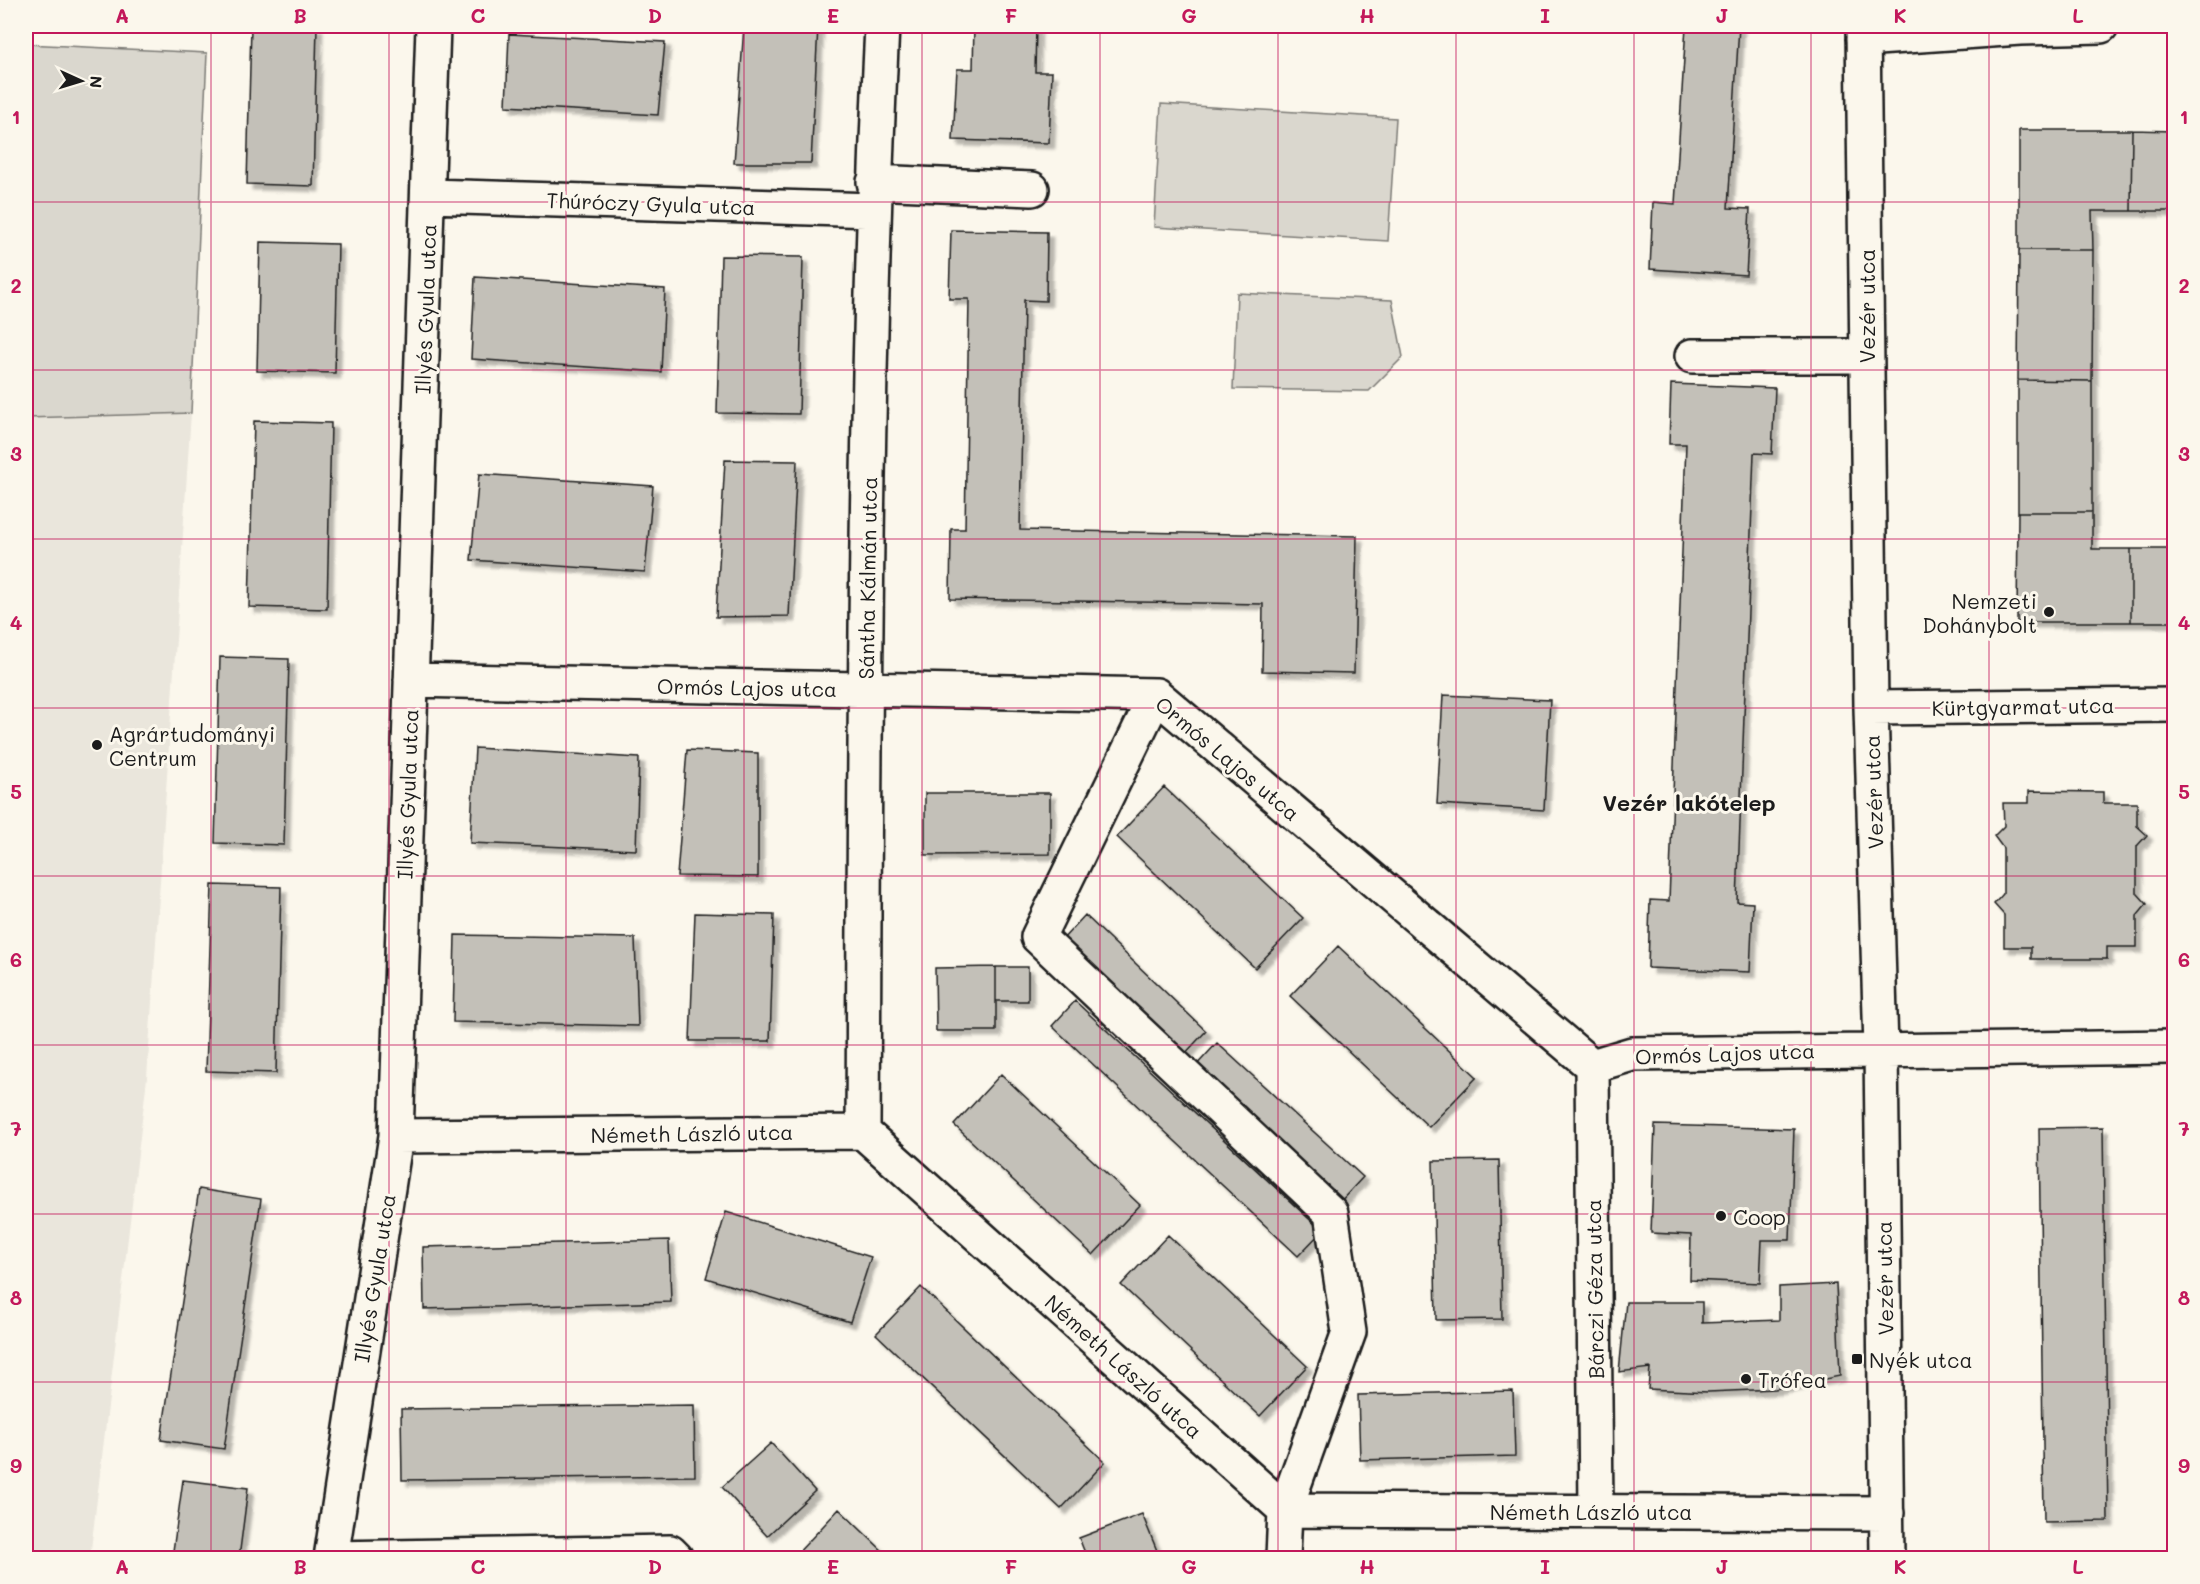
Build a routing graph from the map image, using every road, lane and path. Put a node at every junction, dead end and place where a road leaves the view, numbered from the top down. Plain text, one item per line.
1 (433, 26) edge
2 (882, 26) edge
3 (2101, 26) edge
4 (1863, 32) edge
5 (1032, 189) dead end
6 (429, 196) junction
7 (873, 196) junction
8 (1692, 356) dead end
9 (1866, 356) junction
10 (411, 681) junction
11 (865, 690) junction
12 (1156, 695) junction
13 (2175, 705) edge
14 (1871, 708) junction
15 (2175, 1047) edge
16 (1881, 1049) junction
17 (1592, 1066) junction
18 (863, 1132) junction
19 (396, 1136) junction
20 (1285, 1510) junction
21 (1596, 1511) junction
22 (1887, 1513) junction
23 (332, 1558) edge
24 (676, 1558) edge
25 (1283, 1558) edge
26 (1887, 1558) edge

1 - 6 street, Illyés Gyula utca
2 - 7 street, Sántha Kálmán utca
3 - 4 street
4 - 9 street, Vezér utca
5 - 7 street, Thúróczy Gyula utca
6 - 7 street, Thúróczy Gyula utca
6 - 10 street, Illyés Gyula utca
7 - 11 street, Sántha Kálmán utca
8 - 9 street
9 - 14 street, Vezér utca
10 - 11 street, Ormós Lajos utca
10 - 19 street, Illyés Gyula utca
11 - 12 street, Ormós Lajos utca
11 - 18 street, Sántha Kálmán utca
12 - 17 street, Ormós Lajos utca
12 - 20 street
13 - 14 street, Kürtgyarmat utca
14 - 16 street, Vezér utca
15 - 16 street
16 - 17 street, Ormós Lajos utca
16 - 22 street, Vezér utca
17 - 21 street, Bárczi Géza utca
18 - 19 street, Németh László utca
18 - 20 street, Németh László utca
19 - 23 street, Illyés Gyula utca
20 - 21 street, Németh László utca
20 - 25 street
21 - 22 street, Németh László utca
22 - 26 street, Vezér utca
23 - 24 street

